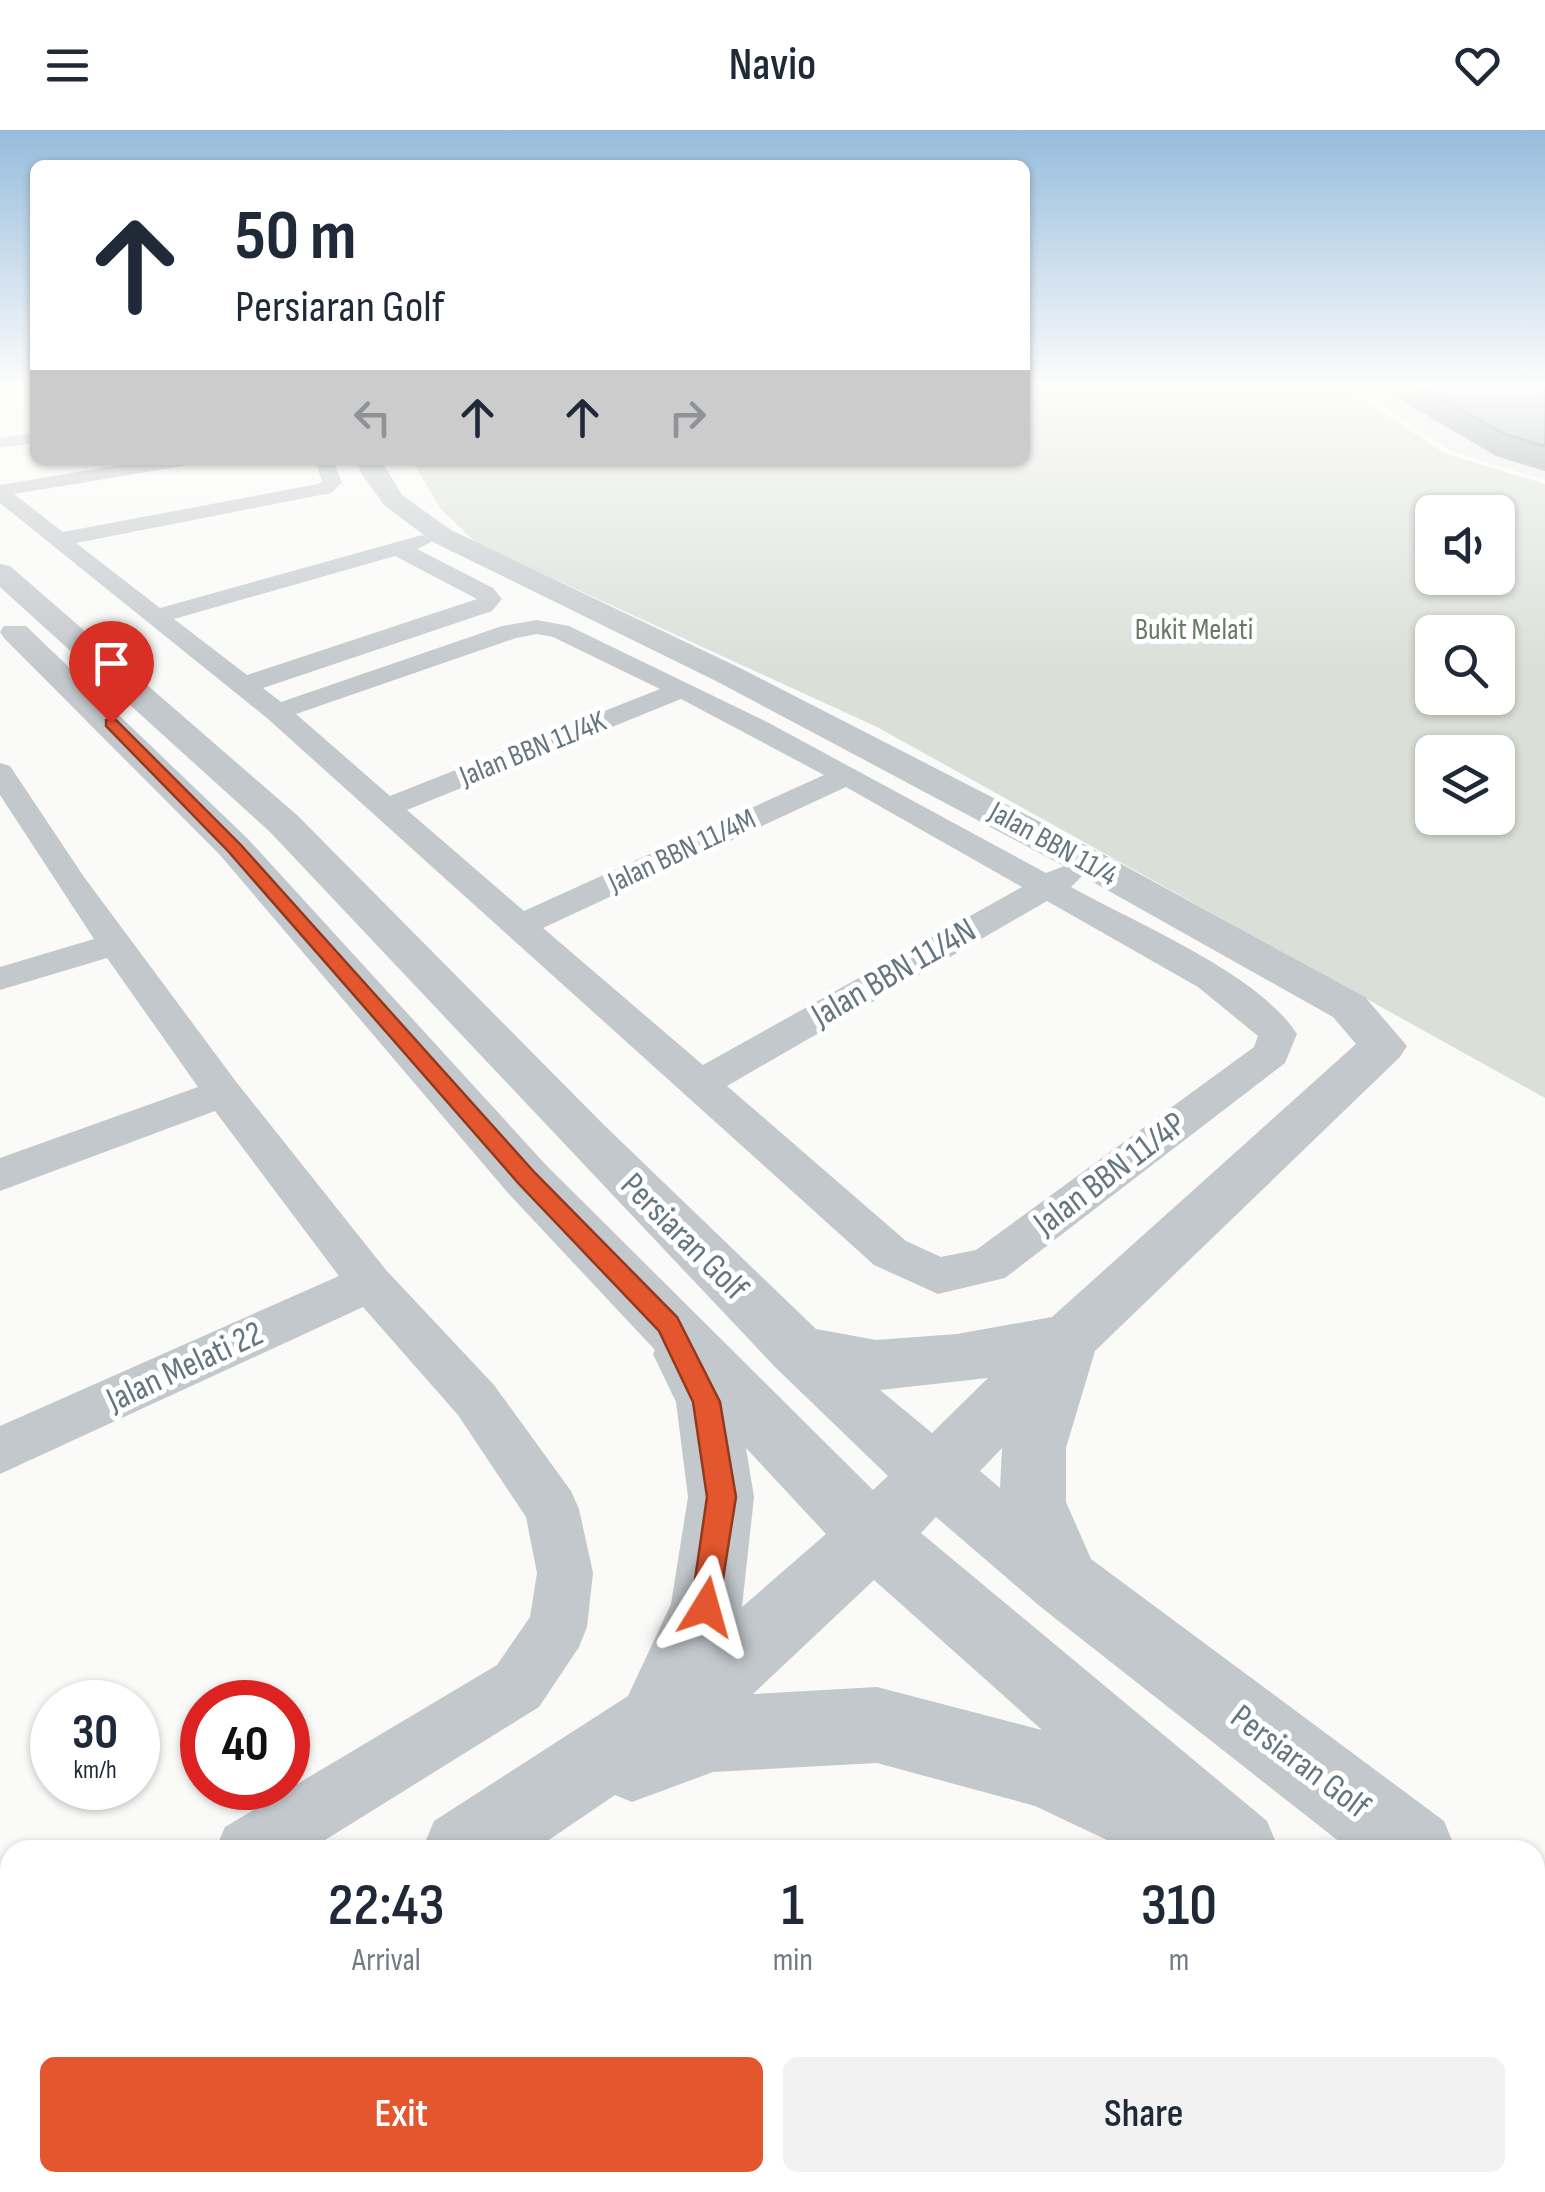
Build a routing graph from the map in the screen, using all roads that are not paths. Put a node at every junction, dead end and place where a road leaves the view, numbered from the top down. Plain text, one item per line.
1 (56, 482) edge
2 (332, 482) edge
3 (379, 482) edge
4 (0, 492) edge
5 (442, 536) junction
6 (61, 539) junction
7 (397, 548) junction
8 (0, 572) edge
9 (158, 616) junction
10 (0, 619) edge
11 (244, 685) junction
12 (681, 690) junction
13 (277, 712) junction
14 (0, 772) edge
15 (845, 776) junction
16 (386, 808) junction
17 (16, 830) edge
18 (1089, 863) junction
19 (1045, 886) junction
20 (519, 926) junction
21 (114, 944) junction
22 (0, 979) edge
23 (699, 1085) junction
24 (223, 1093) junction
25 (0, 1175) edge
26 (370, 1282) junction
27 (668, 1324) junction
28 (1079, 1330) junction
29 (797, 1350) junction
30 (0, 1452) edge
31 (936, 1476) junction
32 (873, 1536) junction
33 (1067, 1584) junction
34 (654, 1724) junction
35 (550, 1792) junction
36 (264, 1840) edge
37 (478, 1840) edge
38 (1196, 1840) edge
39 (1226, 1840) edge
40 (1402, 1840) edge

1 - 4 street
2 - 6 street
3 - 5 street, Jalan BBN 11/4
4 - 6 street
5 - 7 street
5 - 18 street, Jalan BBN 11/4
6 - 9 street
7 - 9 street
7 - 11 street
8 - 29 street, Persiaran Golf
9 - 11 street
10 - 27 street, Persiaran Golf
11 - 13 street
12 - 13 street
12 - 15 street
12 - 16 street, Jalan BBN 11/4K
13 - 16 street
14 - 17 street
15 - 19 street
15 - 20 street, Jalan BBN 11/4M
16 - 20 street
17 - 21 street
18 - 19 street, Jalan BBN 11/4N
18 - 28 street, Jalan BBN 11/4
19 - 23 street, Jalan BBN 11/4N
19 - 23 street, Jalan BBN 11/4P
20 - 23 street
21 - 22 street
21 - 24 street
24 - 25 street
24 - 26 street
26 - 30 street, Jalan Melati 22
26 - 36 street
27 - 32 street, Persiaran Golf
27 - 34 street
28 - 29 street
28 - 31 street
28 - 33 street
29 - 31 street, Persiaran Golf
31 - 32 street
31 - 33 street, Persiaran Golf
32 - 34 street
32 - 39 street, Persiaran Golf
33 - 40 street, Persiaran Golf
34 - 35 street
35 - 37 street
35 - 38 street

